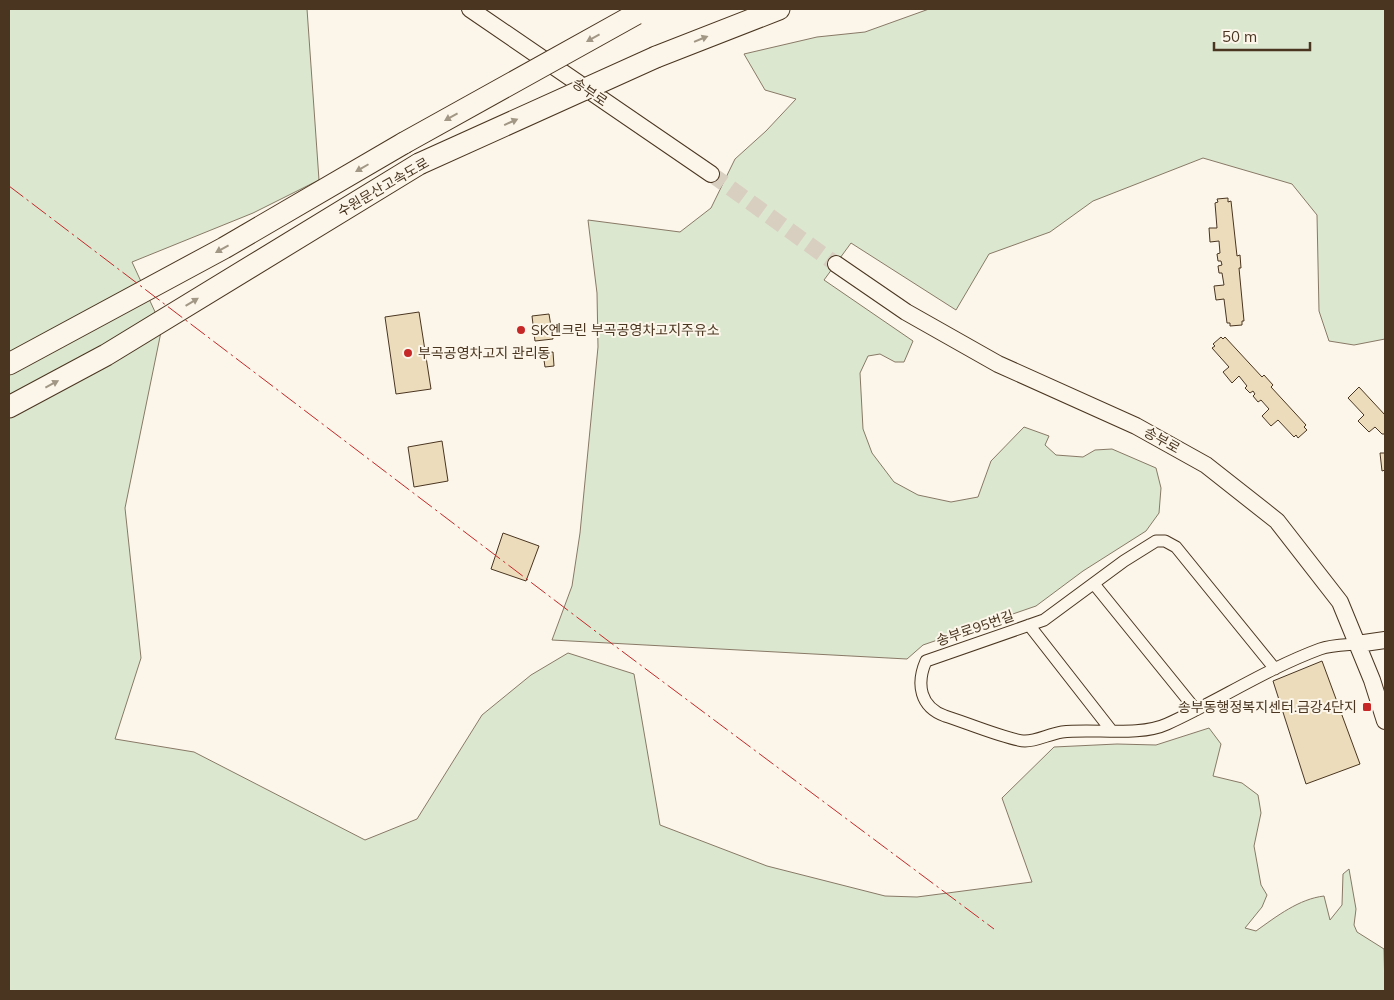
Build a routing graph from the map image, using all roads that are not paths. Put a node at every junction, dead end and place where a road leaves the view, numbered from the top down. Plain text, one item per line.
1 (470, 9) edge
2 (779, 9) edge
3 (642, 11) edge
4 (711, 174) tunnel mouth
5 (836, 264) tunnel mouth
6 (74, 328) junction
7 (9, 353) edge
8 (9, 364) edge
9 (9, 407) edge
10 (1094, 584) junction
11 (1029, 626) junction
12 (1385, 640) edge
13 (1359, 647) junction
14 (1385, 647) edge
15 (1275, 669) junction
16 (1196, 710) junction
17 (1385, 721) edge
18 (1111, 730) junction

1 - 4 street, 송부로
9 -> 2 highway, 수원문산고속도로, bridge
3 -> 6 highway, 수원문산고속도로, bridge
5 - 13 street, 송부로
6 - 7 highway
6 - 8 highway, 수원문산고속도로
10 - 11 street, 송부로95번길
10 - 15 street, 송부로95번길
10 - 16 street
11 - 18 street
11 - 18 street, 송부로95번길
12 - 13 street
13 - 14 street
13 - 15 street, 송부로95번길
13 - 17 street, 송부로
15 - 16 street, 송부로95번길
16 - 18 street, 송부로95번길

